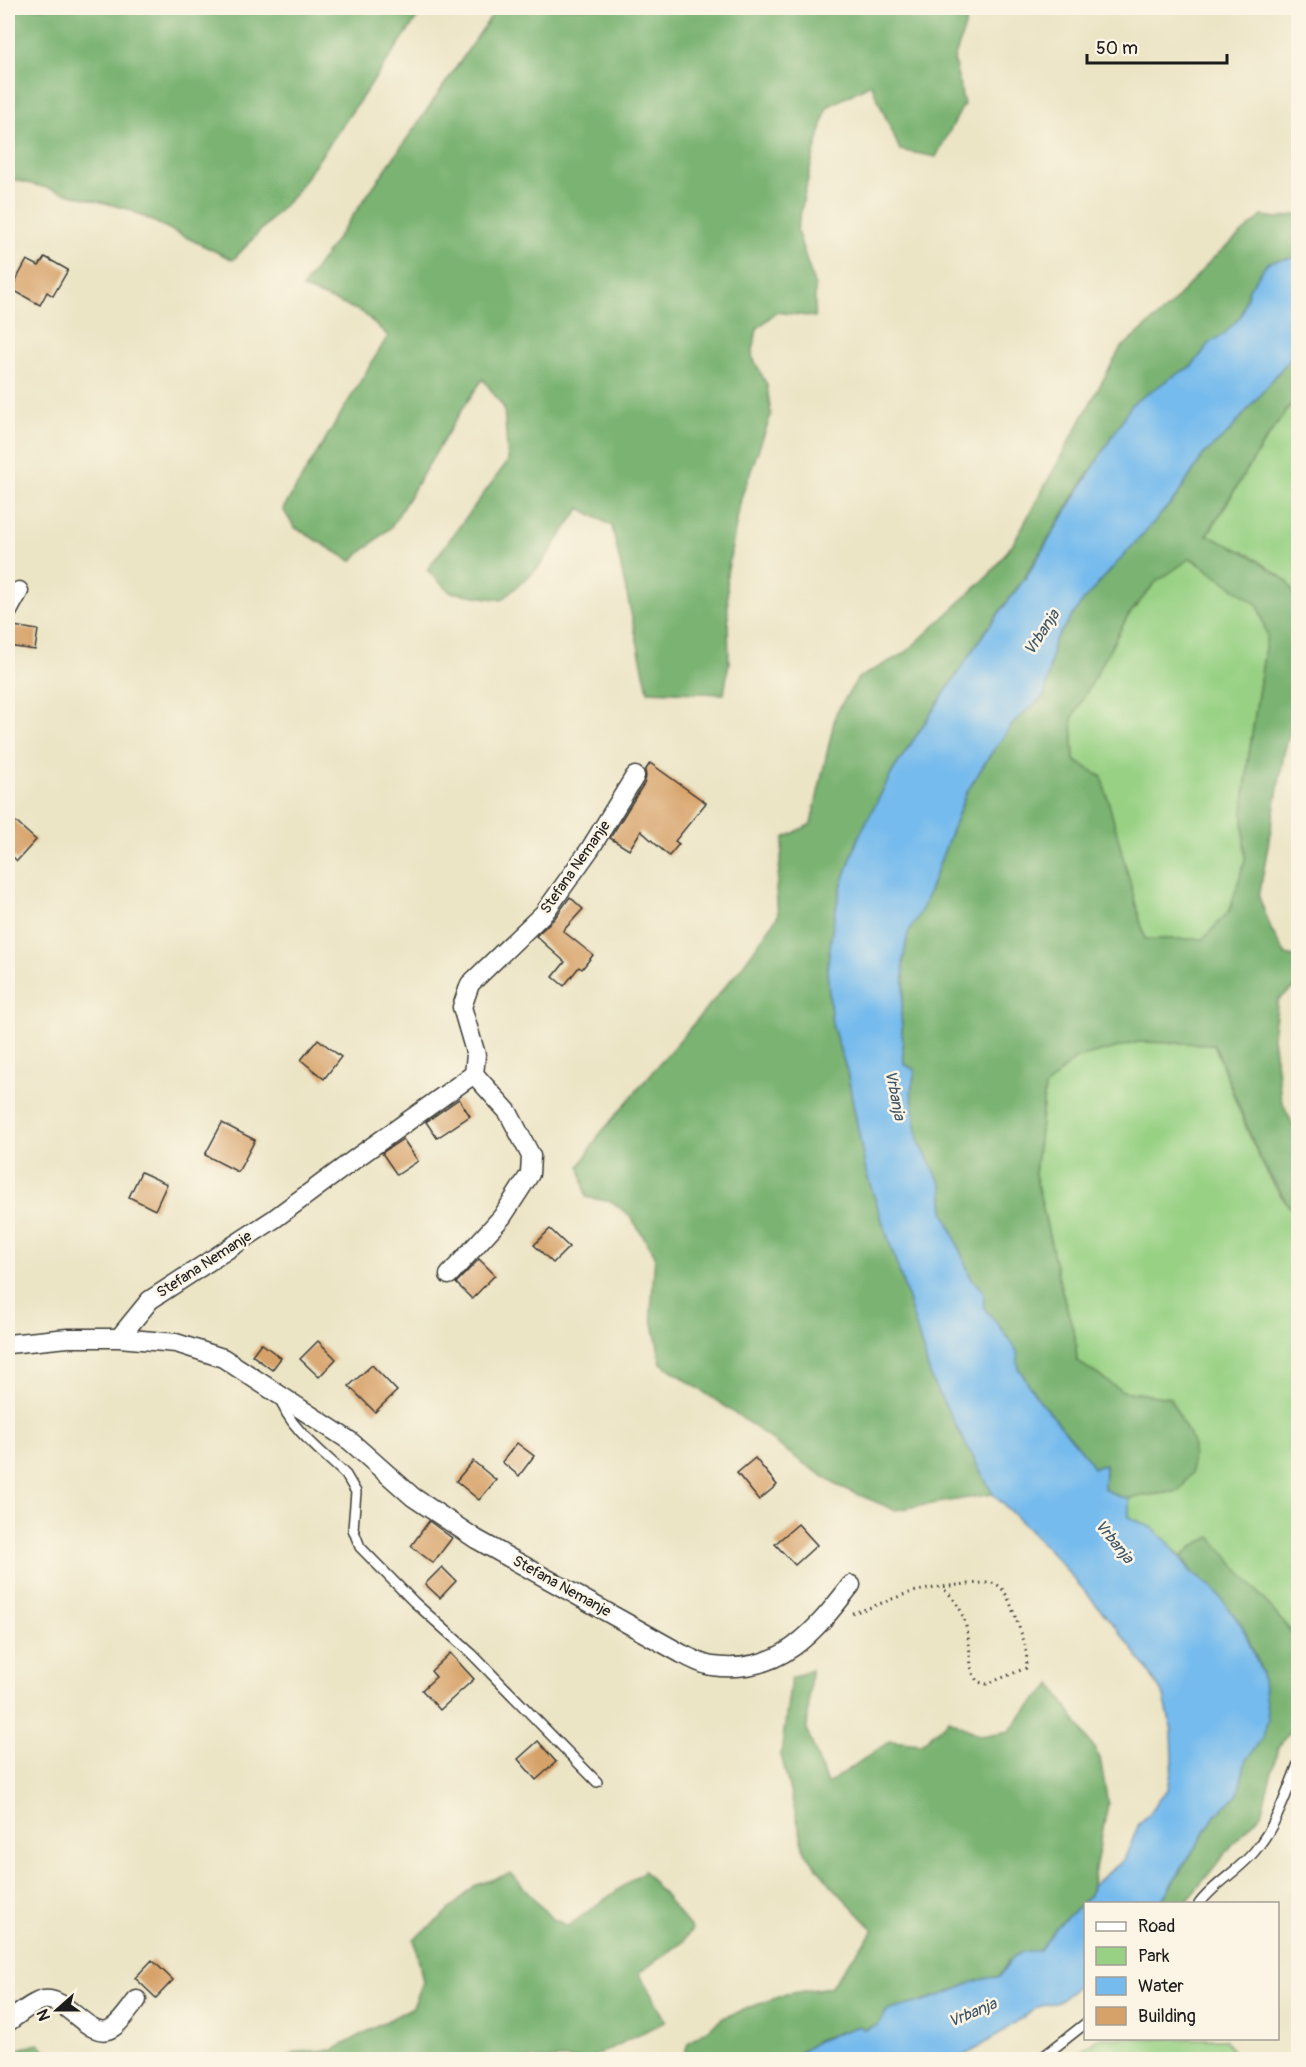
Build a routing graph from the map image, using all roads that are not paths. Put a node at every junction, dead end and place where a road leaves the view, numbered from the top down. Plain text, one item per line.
1 (19, 591) dead end
2 (8, 611) edge
3 (635, 777) dead end
4 (474, 1074) junction
5 (449, 1275) dead end
6 (118, 1338) junction
7 (8, 1344) edge
8 (280, 1394) junction
9 (851, 1585) dead end
10 (1299, 1764) edge
11 (597, 1782) dead end
12 (1201, 1902) edge
13 (137, 2000) dead end
14 (8, 2022) edge
15 (1084, 2025) edge
16 (1039, 2060) edge

1 - 2 street
3 - 4 street, Stefana Nemanje
4 - 5 street
4 - 6 street, Stefana Nemanje
6 - 7 street, Stefana Nemanje
6 - 8 street, Stefana Nemanje
8 - 9 street, Stefana Nemanje
8 - 11 lane
10 - 12 lane
13 - 14 street
15 - 16 lane

